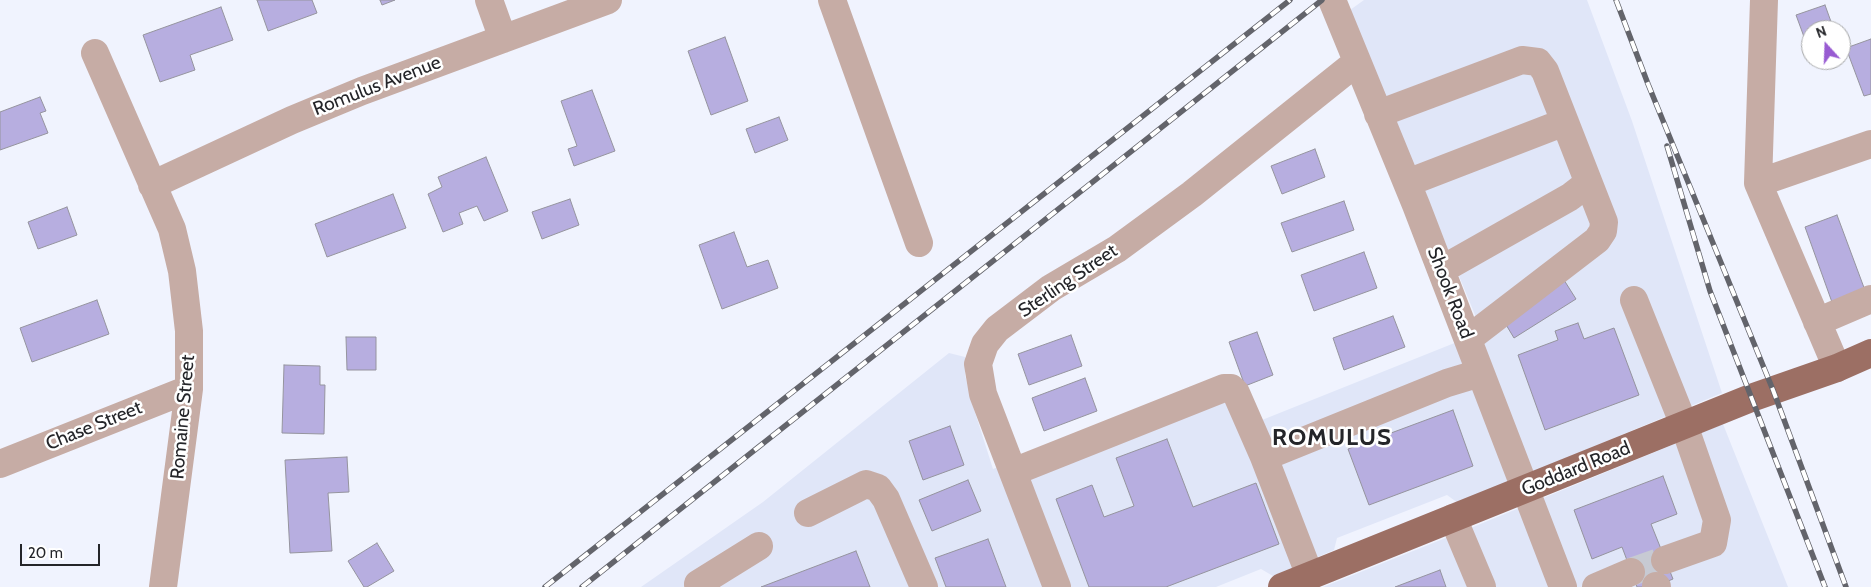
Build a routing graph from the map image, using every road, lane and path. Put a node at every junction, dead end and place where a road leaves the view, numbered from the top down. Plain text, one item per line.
1 (489, 0) edge
2 (608, 0) edge
3 (832, 0) edge
4 (1332, 0) edge
5 (1764, 0) edge
6 (503, 38) junction
7 (95, 53) dead end
8 (1358, 62) junction
9 (1378, 114) junction
10 (1565, 122) junction
11 (1871, 144) edge
12 (1407, 183) junction
13 (1588, 183) junction
14 (1758, 183) junction
15 (152, 185) junction
16 (919, 243) dead end
17 (1441, 270) junction
18 (1871, 299) edge
19 (1634, 300) dead end
20 (1817, 322) junction
21 (1468, 339) junction
22 (1870, 358) edge
23 (1837, 368) junction
24 (1480, 373) junction
25 (189, 389) junction
26 (1684, 425) junction
27 (1264, 457) junction
28 (0, 464) edge
29 (1013, 472) junction
30 (1525, 489) junction
31 (808, 513) dead end
32 (1453, 518) junction
33 (759, 546) dead end
34 (1666, 560) tunnel mouth
35 (1631, 572) tunnel mouth
36 (1310, 576) junction
37 (163, 587) edge
38 (700, 587) edge
39 (924, 587) edge
40 (1057, 587) edge
41 (1282, 587) edge
42 (1482, 587) edge
43 (1563, 587) edge
44 (1596, 587) edge

1 - 6 street
2 - 6 street, Romulus Avenue
3 - 16 street
4 - 8 street, Shook Road
5 - 14 street
6 - 15 street, Romulus Avenue
7 - 15 street, Romaine Street
8 - 9 street, Shook Road
8 - 29 street, Sterling Street
9 - 10 street
9 - 12 street, Shook Road
10 - 12 street
10 - 13 street
11 - 14 street
12 - 17 street, Shook Road
13 - 17 street
13 - 21 street
14 - 20 street
15 - 25 street, Romaine Street
17 - 21 street, Shook Road
18 - 20 street
19 - 26 street
20 - 23 street
21 - 24 street, Shook Road
22 - 23 main road, Goddard Road
23 - 26 main road, Goddard Road
24 - 27 street
24 - 30 street, Shook Road
25 - 28 street, Chase Street
25 - 37 street, Romaine Street
26 - 30 main road, Goddard Road
26 - 34 street
27 - 29 street
27 - 36 street
29 - 40 street, Sterling Street
30 - 32 main road, Goddard Road
30 - 43 street, Shook Road
31 - 39 street
32 - 36 main road, Goddard Road
32 - 42 street
33 - 38 street
35 - 44 street
36 - 41 main road, Goddard Road

